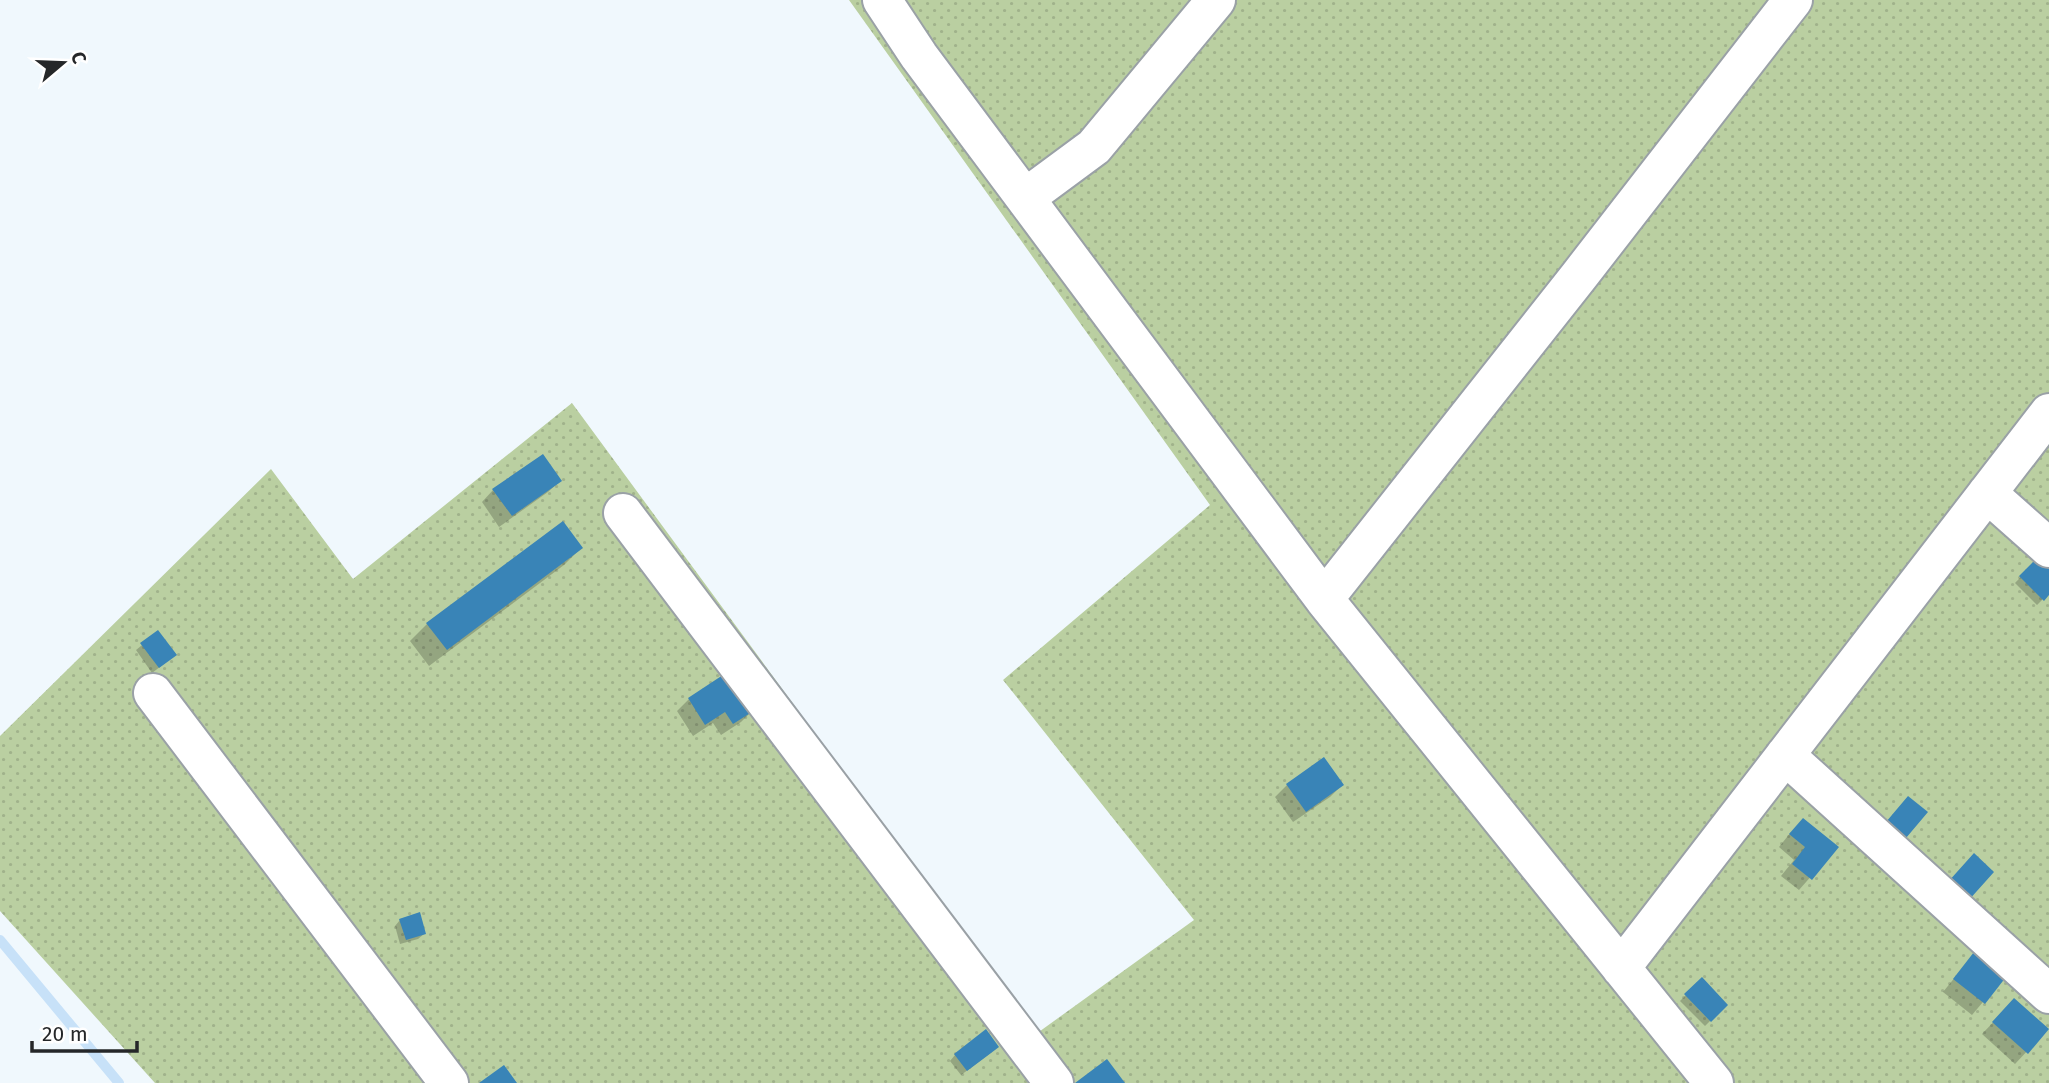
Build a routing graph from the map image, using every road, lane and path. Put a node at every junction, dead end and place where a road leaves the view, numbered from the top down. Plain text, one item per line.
1 (882, 0) edge
2 (1216, 0) edge
3 (1793, 0) edge
4 (1025, 198) junction
5 (2049, 413) edge
6 (1987, 493) junction
7 (623, 513) dead end
8 (2049, 548) edge
9 (1324, 599) junction
10 (153, 693) dead end
11 (1785, 755) junction
12 (1621, 968) junction
13 (2049, 994) edge
14 (449, 1083) edge
15 (1054, 1083) edge
16 (1713, 1083) edge

1 - 4 street
2 - 4 street
3 - 9 street
4 - 9 street
5 - 6 street
6 - 8 street
6 - 11 street
7 - 15 street
9 - 12 street
10 - 14 street
11 - 12 street
11 - 13 street
12 - 16 street

